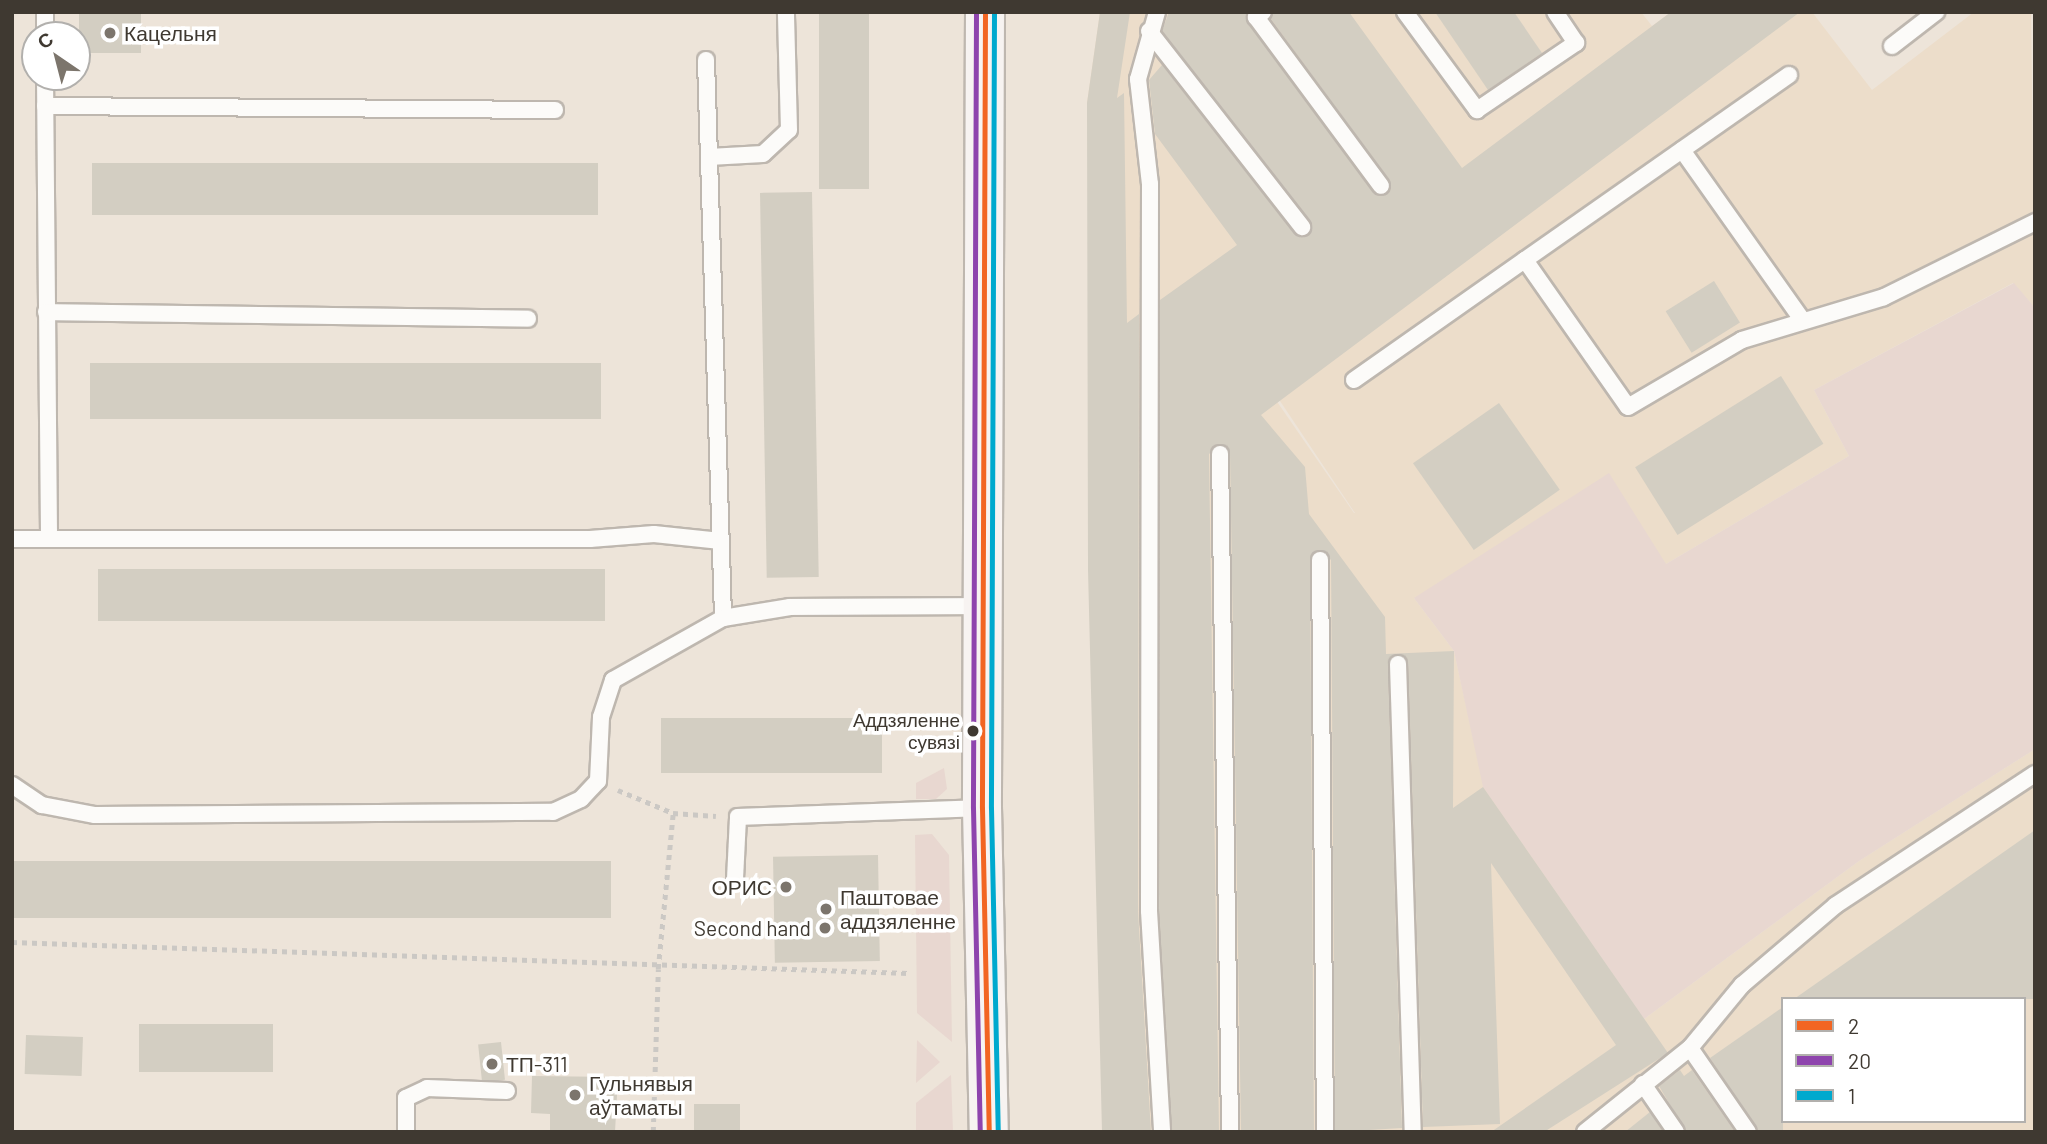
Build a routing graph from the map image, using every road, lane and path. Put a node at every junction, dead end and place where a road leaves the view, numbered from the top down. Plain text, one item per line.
1 (786, 12) edge
2 (985, 12) edge
3 (1157, 12) edge
4 (1263, 12) edge
5 (1405, 12) edge
6 (1555, 12) edge
7 (1936, 12) edge
8 (1149, 31) junction
9 (1892, 46) dead end
10 (706, 60) dead end
11 (1789, 75) dead end
12 (45, 91) edge
13 (45, 106) junction
14 (555, 110) dead end
15 (1682, 150) junction
16 (709, 157) junction
17 (1381, 186) dead end
18 (2035, 222) edge
19 (1302, 227) dead end
20 (1525, 260) junction
21 (46, 312) junction
22 (528, 319) dead end
23 (1803, 321) junction
24 (1354, 380) dead end
25 (1220, 454) dead end
26 (12, 539) edge
27 (49, 539) junction
28 (720, 541) junction
29 (1320, 560) dead end
30 (984, 606) junction
31 (723, 618) junction
32 (1398, 664) dead end
33 (2035, 774) edge
34 (598, 781) junction
35 (12, 785) edge
36 (982, 808) junction
37 (673, 813) junction
38 (738, 817) junction
39 (735, 879) dead end
40 (12, 943) edge
41 (658, 969) junction
42 (908, 973) dead end
43 (1690, 1048) junction
44 (1643, 1084) junction
45 (507, 1091) dead end
46 (406, 1132) edge
47 (653, 1132) edge
48 (989, 1132) edge
49 (1162, 1132) edge
50 (1230, 1132) edge
51 (1325, 1132) edge
52 (1413, 1132) edge
53 (1585, 1132) edge
54 (1676, 1132) edge
55 (1748, 1132) edge

1 - 16 lane
2 - 30 main road
3 - 8 lane
4 - 17 lane
5 - 6 lane
7 - 9 lane
8 - 19 lane
8 - 49 lane
10 - 16 lane
11 - 15 lane
12 - 13 lane
13 - 14 lane
13 - 21 lane
15 - 20 lane
15 - 23 lane
16 - 28 lane
18 - 23 lane
20 - 23 lane
20 - 24 lane
21 - 22 lane
21 - 27 lane
25 - 50 lane
26 - 27 lane
27 - 28 lane
28 - 31 lane
29 - 51 lane
30 - 31 lane
30 - 36 main road
31 - 34 lane
32 - 52 lane
33 - 43 lane
34 - 35 lane
34 - 37 path
36 - 38 lane
36 - 48 main road
37 - 38 path
37 - 41 path
38 - 39 lane
40 - 41 path
41 - 42 path
41 - 47 path
43 - 44 lane
43 - 55 lane
44 - 53 lane
44 - 54 lane
45 - 46 lane

